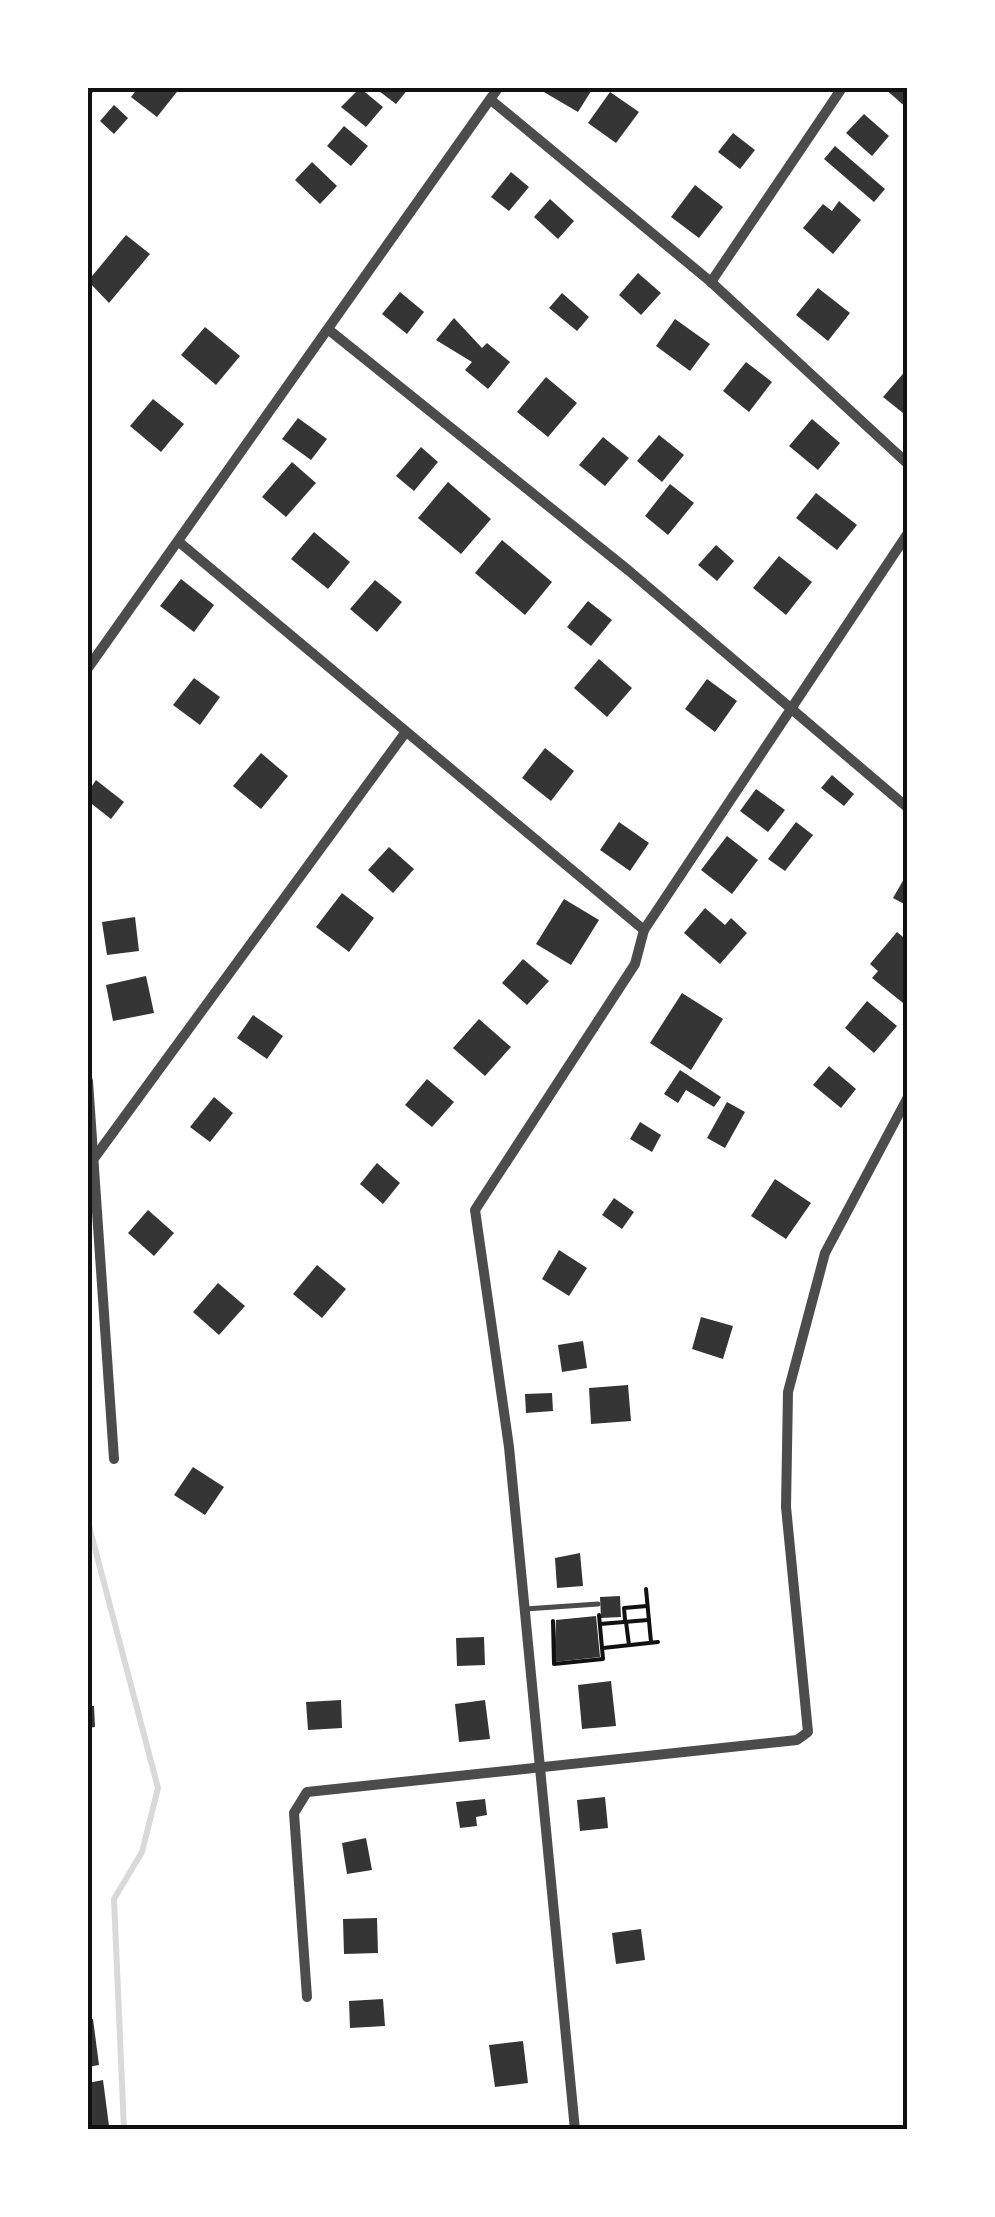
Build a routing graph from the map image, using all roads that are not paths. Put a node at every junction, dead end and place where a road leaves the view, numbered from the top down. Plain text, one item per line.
1 (498, 88) edge
2 (842, 88) edge
3 (491, 100) junction
4 (711, 282) junction
5 (329, 330) junction
6 (908, 464) edge
7 (908, 534) edge
8 (179, 542) junction
9 (88, 668) edge
10 (795, 708) junction
11 (404, 733) junction
12 (908, 808) edge
13 (644, 930) junction
14 (88, 1081) edge
15 (908, 1098) edge
16 (95, 1157) junction
17 (114, 1459) dead end
18 (598, 1604) road end
19 (522, 1609) junction
20 (540, 1766) junction
21 (306, 1997) dead end
22 (575, 2130) edge

1 - 3 street
2 - 4 street
3 - 4 street
3 - 5 street
4 - 6 street
5 - 8 street
5 - 10 street
7 - 10 street
8 - 9 street
8 - 11 street
10 - 12 street
10 - 13 street
11 - 13 street
11 - 16 street
13 - 19 street
14 - 16 street
15 - 20 street
16 - 17 street
18 - 19 lane
19 - 20 street
20 - 21 street
20 - 22 street

